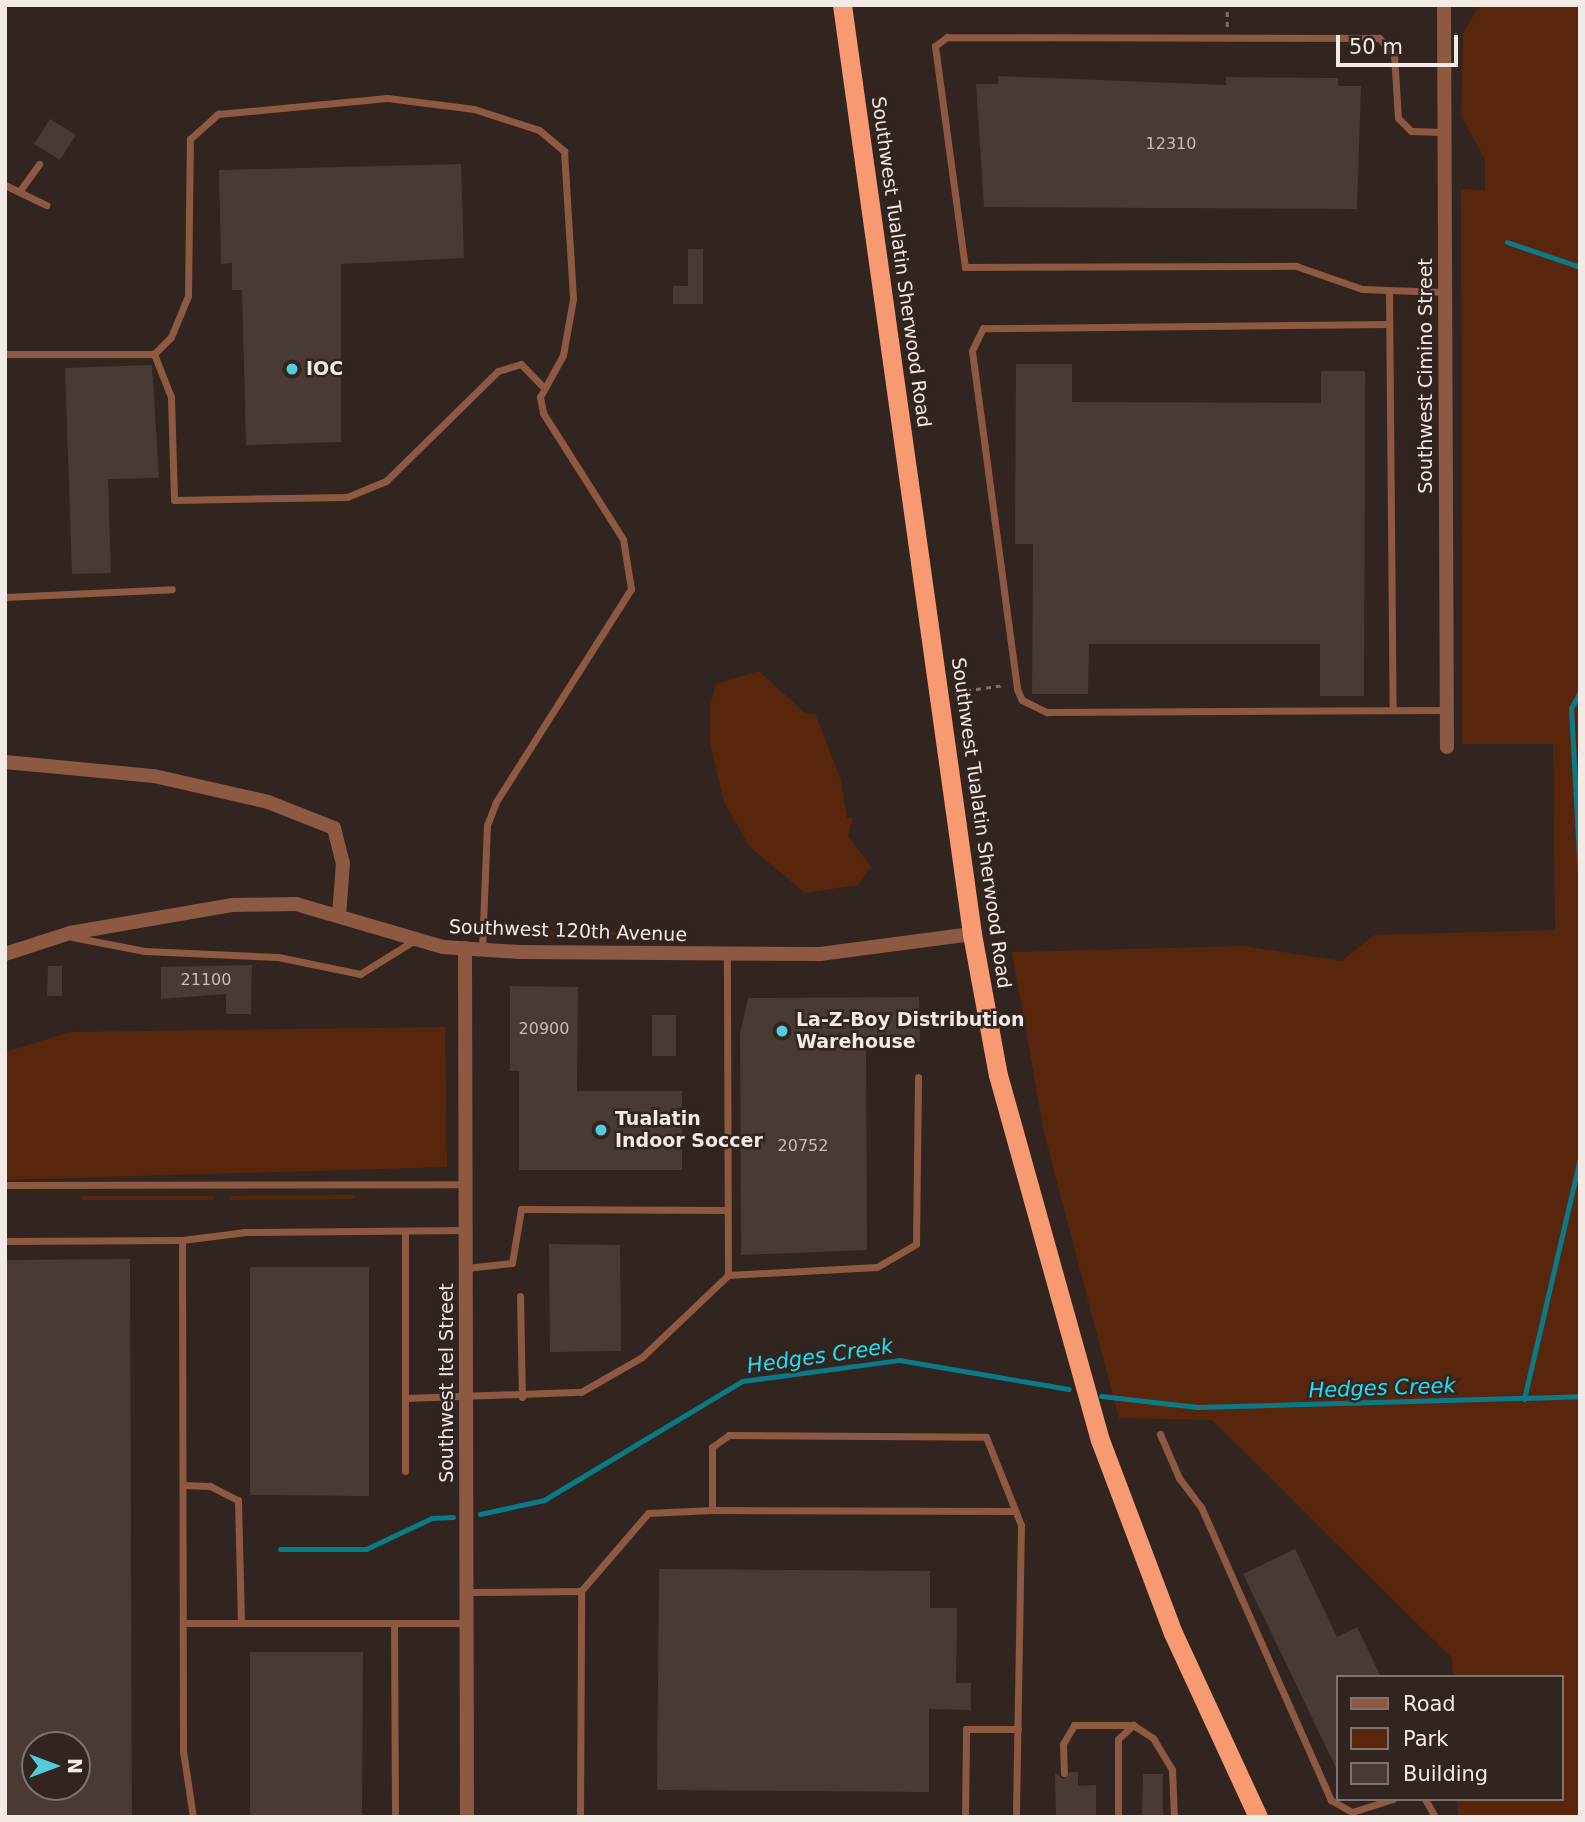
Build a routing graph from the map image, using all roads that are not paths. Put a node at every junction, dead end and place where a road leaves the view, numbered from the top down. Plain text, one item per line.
1 (842, 5) edge
2 (1444, 5) edge
3 (1443, 132) junction
4 (39, 164) dead end
5 (5, 185) edge
6 (21, 189) junction
7 (46, 205) dead end
8 (1444, 292) junction
9 (1389, 293) junction
10 (1389, 324) junction
11 (5, 354) edge
12 (154, 354) junction
13 (542, 386) junction
14 (172, 589) dead end
15 (5, 597) edge
16 (1393, 710) junction
17 (1447, 710) junction
18 (1447, 747) dead end
19 (5, 762) edge
20 (339, 916) junction
21 (64, 934) junction
22 (972, 934) junction
23 (415, 940) junction
24 (465, 948) junction
25 (482, 950) junction
26 (5, 954) edge
27 (727, 955) junction
28 (918, 1077) dead end
29 (466, 1184) junction
30 (5, 1185) edge
31 (727, 1210) junction
32 (466, 1230) junction
33 (405, 1231) junction
34 (182, 1240) junction
35 (5, 1241) edge
36 (466, 1268) junction
37 (729, 1275) junction
38 (520, 1296) dead end
39 (522, 1397) junction
40 (405, 1398) junction
41 (466, 1398) junction
42 (1160, 1434) dead end
43 (405, 1471) dead end
44 (183, 1485) junction
45 (712, 1510) junction
46 (1015, 1511) junction
47 (581, 1591) junction
48 (467, 1592) junction
49 (183, 1623) junction
50 (241, 1623) junction
51 (394, 1623) junction
52 (467, 1623) junction
53 (1133, 1725) junction
54 (1018, 1728) junction
55 (1064, 1773) dead end
56 (1388, 1801) edge
57 (1426, 1801) edge
58 (193, 1817) edge
59 (395, 1817) edge
60 (467, 1817) edge
61 (580, 1817) edge
62 (965, 1817) edge
63 (1016, 1817) edge
64 (1118, 1817) edge
65 (1174, 1817) edge
66 (1258, 1817) edge
67 (1435, 1817) edge

1 - 22 highway, Southwest Tualatin Sherwood Road
2 - 3 street, Southwest Cimino Street
3 - 8 street, Southwest Cimino Street
3 - 9 lane
4 - 6 lane
5 - 6 lane
6 - 7 lane
8 - 9 lane
8 - 17 street, Southwest Cimino Street
9 - 10 lane
10 - 16 lane
10 - 16 lane
11 - 12 lane
12 - 13 lane
12 - 13 lane
13 - 25 lane
14 - 15 lane
16 - 17 lane
17 - 18 street, Southwest Cimino Street
19 - 20 street
20 - 21 street, Southwest 120th Avenue
20 - 23 street, Southwest 120th Avenue
21 - 23 lane
21 - 26 street, Southwest 120th Avenue
22 - 27 street, Southwest 120th Avenue
22 - 66 highway, Southwest Tualatin Sherwood Road
23 - 24 street, Southwest 120th Avenue
24 - 25 street, Southwest 120th Avenue
24 - 29 street, Southwest Itel Street
25 - 27 street, Southwest 120th Avenue
27 - 31 lane
28 - 37 lane
29 - 30 lane
29 - 32 street, Southwest Itel Street
31 - 36 lane
31 - 37 lane
32 - 33 lane
32 - 36 street, Southwest Itel Street
33 - 34 lane
33 - 40 lane
34 - 35 lane
34 - 44 lane
36 - 41 street, Southwest Itel Street
37 - 39 lane
38 - 39 lane
39 - 41 lane
40 - 41 lane
40 - 43 lane
41 - 48 street, Southwest Itel Street
42 - 56 lane
44 - 49 lane
44 - 50 lane
45 - 46 lane
45 - 46 lane
45 - 47 lane
46 - 54 lane
47 - 48 lane
47 - 61 lane
48 - 52 street, Southwest Itel Street
49 - 50 lane
49 - 58 lane
50 - 51 lane
51 - 52 lane
51 - 59 lane
52 - 60 street, Southwest Itel Street
53 - 55 lane
53 - 64 lane
53 - 65 lane
54 - 62 lane
54 - 63 lane
57 - 67 lane

